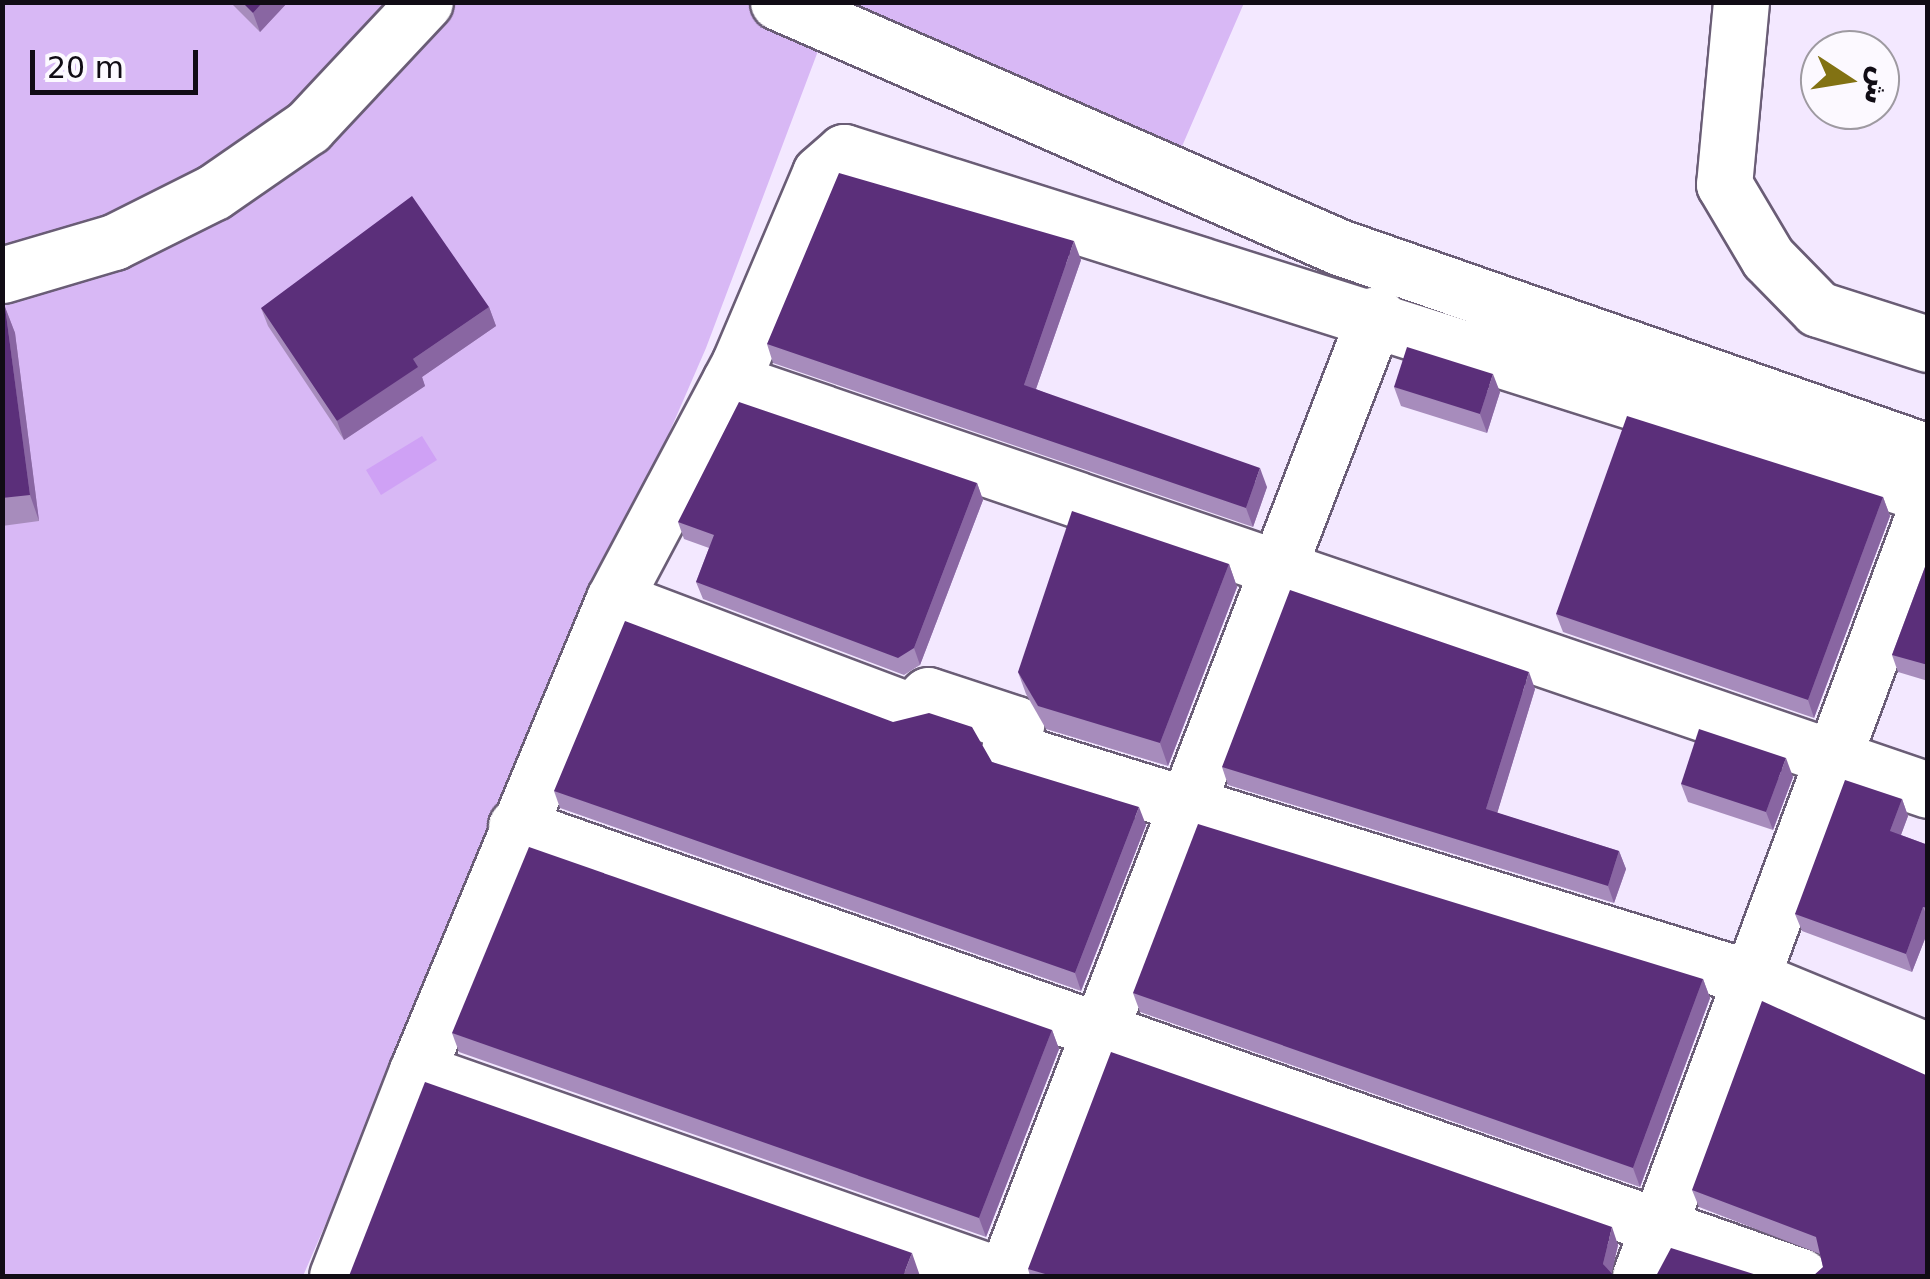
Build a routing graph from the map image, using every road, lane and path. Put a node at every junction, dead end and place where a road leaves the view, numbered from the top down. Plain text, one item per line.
1 (425, 2) edge
2 (778, 2) edge
3 (1741, 2) edge
4 (2, 275) edge
5 (1376, 314) junction
6 (1928, 344) edge
7 (730, 381) junction
8 (1928, 452) edge
9 (1928, 499) edge
10 (1274, 566) junction
11 (614, 599) junction
12 (1833, 758) junction
13 (1928, 790) edge
14 (1190, 804) junction
15 (516, 826) junction
16 (1751, 978) junction
17 (1094, 1027) junction
18 (1928, 1051) edge
19 (417, 1071) junction
20 (1660, 1224) junction
21 (336, 1276) edge
22 (1003, 1276) edge
23 (1640, 1276) edge
24 (1800, 1276) edge

1 - 4 street
2 - 8 street
3 - 6 street
5 - 7 street
5 - 9 street
5 - 10 street
7 - 10 street
7 - 11 street
9 - 12 street
10 - 12 street
10 - 14 street
11 - 14 street
11 - 15 street
12 - 13 street
12 - 16 street
14 - 16 street
14 - 17 street
15 - 17 street
15 - 19 street
16 - 18 street
16 - 20 street
17 - 20 street
17 - 22 street
19 - 21 street
19 - 22 street
20 - 23 street
20 - 24 street

